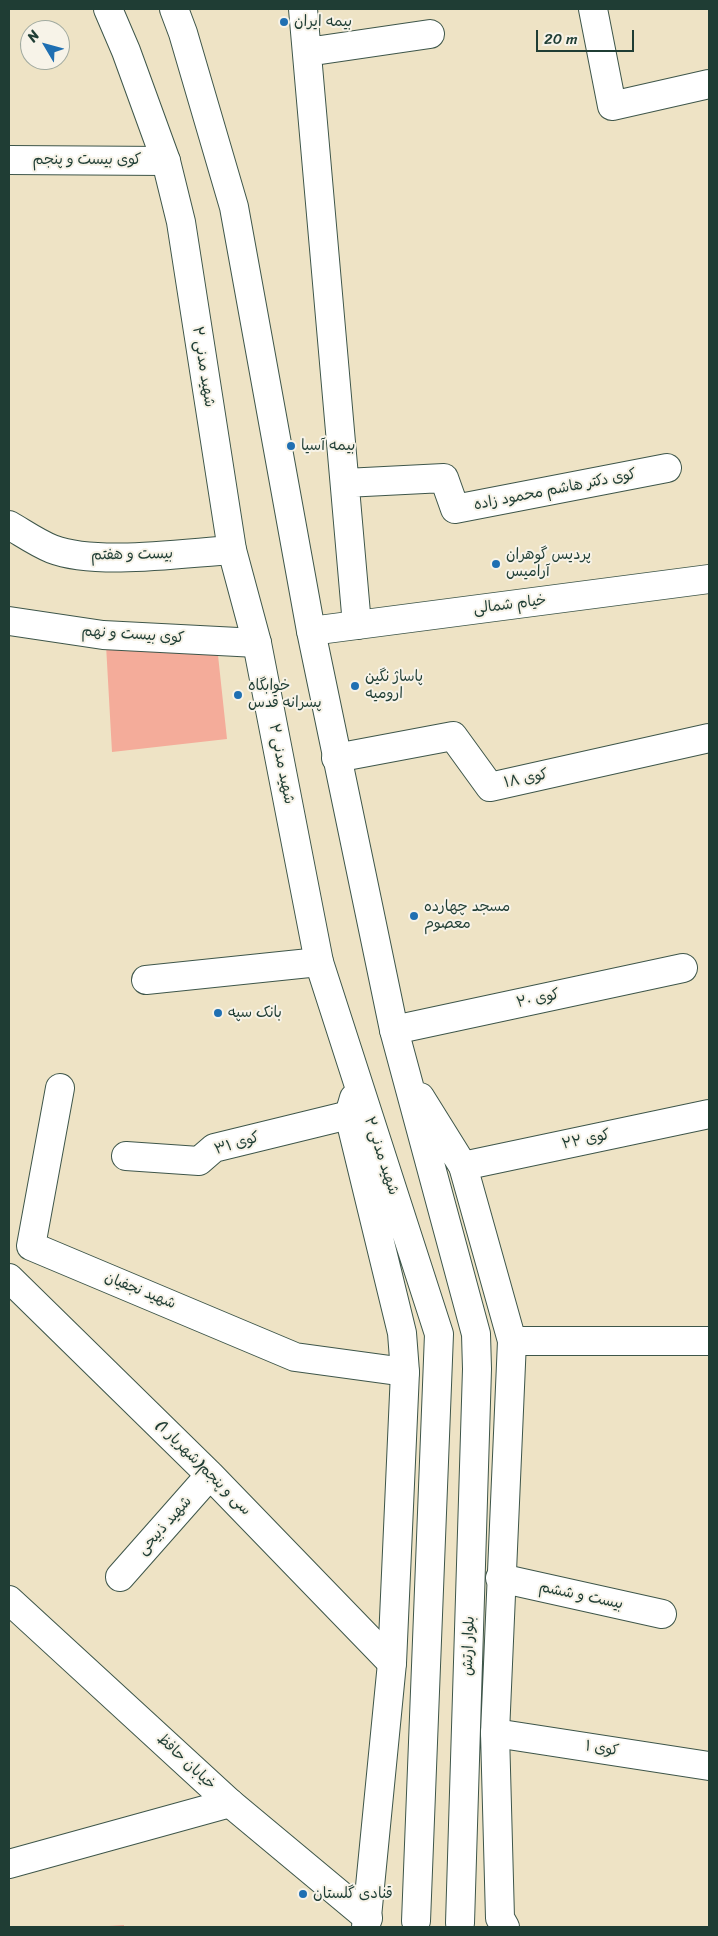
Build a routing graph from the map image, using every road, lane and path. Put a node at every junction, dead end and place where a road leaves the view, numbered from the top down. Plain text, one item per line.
1 (108, 9) edge
2 (174, 9) edge
3 (303, 9) edge
4 (593, 9) edge
5 (430, 34) dead end
6 (307, 52) junction
7 (709, 84) edge
8 (9, 160) edge
9 (166, 161) junction
10 (667, 468) dead end
11 (345, 483) junction
12 (9, 525) edge
13 (232, 550) junction
14 (709, 579) edge
15 (9, 621) edge
16 (358, 625) junction
17 (311, 631) junction
18 (257, 643) junction
19 (709, 738) edge
20 (336, 758) junction
21 (319, 962) junction
22 (683, 968) dead end
23 (146, 980) dead end
24 (394, 1030) junction
25 (405, 1073) junction
26 (358, 1085) junction
27 (60, 1088) dead end
28 (709, 1114) edge
29 (349, 1115) junction
30 (126, 1156) dead end
31 (463, 1166) junction
32 (9, 1278) edge
33 (512, 1341) junction
34 (709, 1341) edge
35 (405, 1372) junction
36 (210, 1475) junction
37 (120, 1577) dead end
38 (500, 1578) junction
39 (9, 1600) edge
40 (662, 1614) dead end
41 (392, 1663) junction
42 (495, 1732) junction
43 (709, 1766) edge
44 (230, 1803) junction
45 (9, 1864) edge
46 (416, 1921) dead end
47 (460, 1923) dead end
48 (370, 1924) edge
49 (501, 1924) edge

1 - 9 street, شهید مدنی ۲
2 - 17 street
3 - 6 street
4 - 7 street
5 - 6 street
6 - 11 street
8 - 9 street, کوی بیست و پنجم
9 - 13 street, شهید مدنی ۲
10 - 11 street, کوی دکتر هاشم محمود زاده
11 - 16 street
12 - 13 street, بیست و هفتم
13 - 18 street, شهید مدنی ۲
14 - 16 street, خیام شمالی
15 - 18 street, کوی بیست و نهم
16 - 17 street, خیام شمالی
17 - 20 street
18 - 21 street, شهید مدنی ۲
19 - 20 street, کوی ۱۸
20 - 24 street
21 - 23 street
21 - 26 street, شهید مدنی ۲
22 - 24 street, کوی ۲۰
24 - 25 street
25 - 31 street
25 - 47 street, بلوار ارتش
26 - 29 street
26 - 46 street, شهید مدنی ۲
27 - 35 street, شهید نجفیان
28 - 31 street, کوی ۲۲
29 - 30 street, کوی ۳۱
29 - 35 street
31 - 33 street
32 - 36 street, سی و پنجم(شهریار ۱)
33 - 34 street
33 - 38 street
35 - 41 street
36 - 37 street, شهید ذبیحی
36 - 41 street, سی و پنجم(شهریار ۱)
38 - 40 street, بیست و ششم
38 - 42 street
39 - 44 street, خیابان حافظ
41 - 48 street
42 - 43 street, کوی ۱
42 - 49 street
44 - 45 street
44 - 48 street, خیابان حافظ

